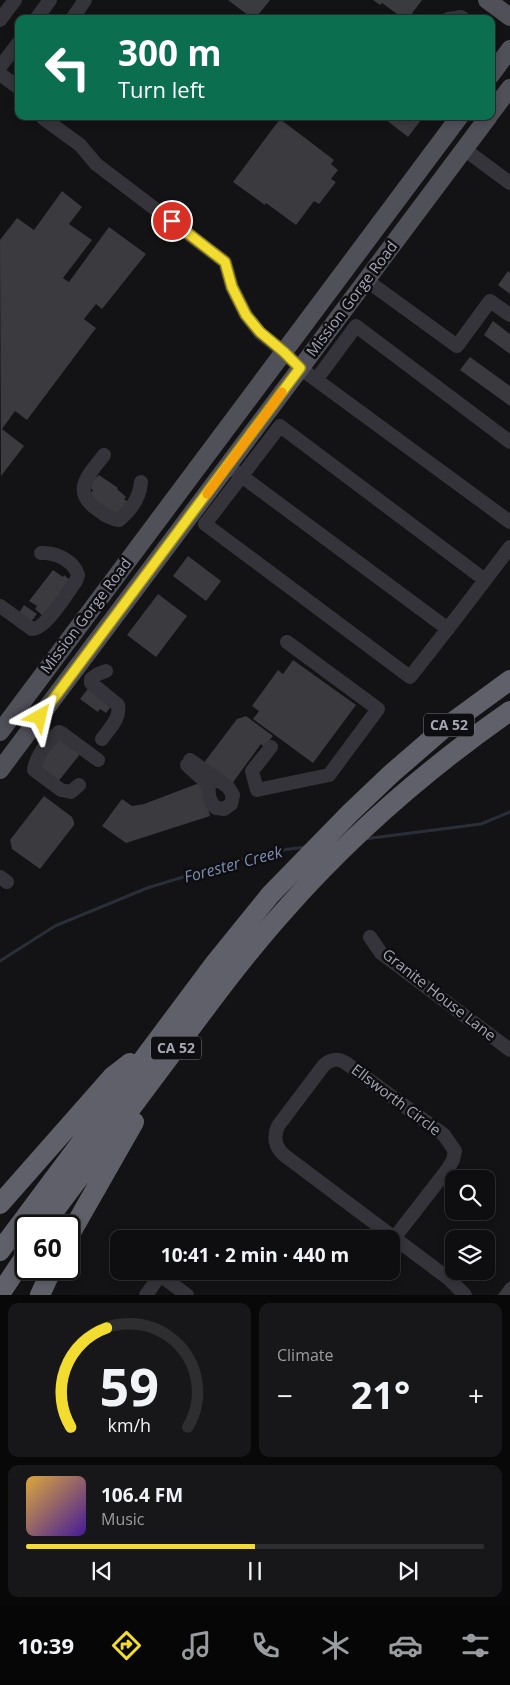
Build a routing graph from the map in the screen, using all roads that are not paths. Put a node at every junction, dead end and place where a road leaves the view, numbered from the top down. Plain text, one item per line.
1 (15, 0) edge
2 (50, 0) edge
3 (85, 0) edge
4 (487, 0) edge
5 (39, 15) edge
6 (75, 15) edge
7 (510, 18) edge
8 (0, 20) edge
9 (15, 47) edge
10 (510, 49) edge
11 (0, 67) edge
12 (495, 69) edge
13 (0, 74) edge
14 (15, 85) edge
15 (510, 88) edge
16 (495, 108) edge
17 (46, 120) edge
18 (457, 120) edge
19 (486, 120) edge
20 (464, 149) junction
21 (510, 184) edge
22 (366, 280) junction
23 (510, 315) edge
24 (284, 352) junction
25 (300, 368) junction
26 (316, 380) junction
27 (510, 442) edge
28 (104, 454) dead end
29 (228, 465) junction
30 (242, 476) junction
31 (141, 482) dead end
32 (510, 522) edge
33 (510, 547) edge
34 (41, 553) dead end
35 (129, 560) junction
36 (147, 574) junction
37 (485, 580) junction
38 (0, 606) edge
39 (448, 629) junction
40 (287, 642) dead end
41 (106, 671) dead end
42 (510, 680) edge
43 (510, 711) edge
44 (0, 732) edge
45 (102, 739) dead end
46 (271, 747) dead end
47 (98, 760) dead end
48 (0, 770) edge
49 (79, 785) dead end
50 (370, 937) dead end
51 (177, 1046) junction
52 (152, 1047) junction
53 (510, 1050) edge
54 (0, 1204) edge
55 (52, 1215) edge
56 (80, 1217) edge
57 (395, 1237) joint
58 (400, 1241) edge
59 (0, 1251) edge
60 (15, 1264) edge
61 (15, 1272) edge
62 (47, 1280) edge
63 (157, 1280) edge
64 (170, 1280) edge
65 (0, 1284) edge
66 (0, 1294) edge
67 (40, 1295) edge
68 (146, 1295) edge
69 (187, 1295) edge
70 (465, 1295) edge

1 - 8 street
2 - 5 street
3 - 6 street
4 - 7 main road
9 - 11 street
10 - 12 main road
13 - 14 street
15 - 16 main road
17 - 24 street
18 - 24 main road, Mission Gorge Road
19 - 20 main road, Mission Gorge Road
20 - 21 street
20 - 22 main road, Mission Gorge Road
22 - 23 street
22 - 25 main road, Mission Gorge Road
24 - 25 street
24 - 35 main road, Mission Gorge Road
25 - 26 street
25 - 29 main road, Mission Gorge Road
26 - 27 street
26 - 32 street
28 - 31 street
29 - 30 street
29 - 36 main road, Mission Gorge Road
30 - 37 street
30 - 39 street
30 - 39 street
33 - 37 street
34 - 38 street
35 - 36 street
35 - 44 main road, Mission Gorge Road
36 - 48 main road, Mission Gorge Road
37 - 39 street
40 - 46 street
41 - 45 street
42 - 52 highway, CA 52
43 - 51 highway, CA 52
47 - 49 street
50 - 53 street, Granite House Lane
51 - 55 highway, CA 52
51 - 56 highway
52 - 54 highway
52 - 59 highway, CA 52
57 - 57 street, Ellsworth Circle
58 - 70 street, Ellsworth Circle
60 - 65 highway
61 - 66 highway
62 - 67 highway
63 - 68 street
64 - 69 street

